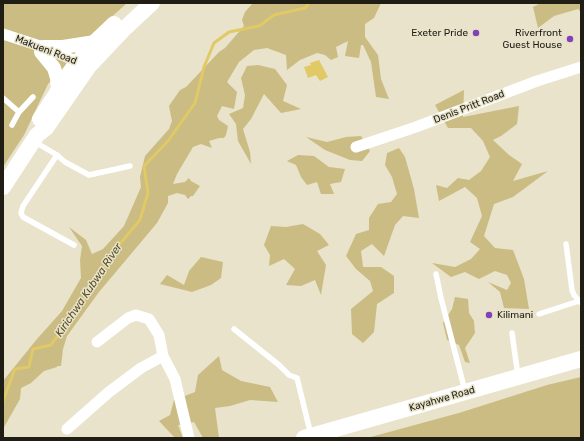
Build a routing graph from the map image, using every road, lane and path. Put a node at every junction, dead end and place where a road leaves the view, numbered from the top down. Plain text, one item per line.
1 (136, 3) edge
2 (152, 3) edge
3 (3, 34) edge
4 (3, 40) edge
5 (95, 42) junction
6 (42, 50) junction
7 (81, 67) junction
8 (581, 67) edge
9 (58, 91) junction
10 (33, 97) dead end
11 (3, 98) edge
12 (19, 112) junction
13 (12, 126) dead end
14 (35, 138) junction
15 (356, 148) dead end
16 (57, 156) junction
17 (130, 166) dead end
18 (3, 187) edge
19 (566, 244) dead end
20 (74, 245) dead end
21 (436, 274) dead end
22 (580, 302) edge
23 (539, 314) dead end
24 (234, 329) dead end
25 (512, 333) dead end
26 (97, 342) dead end
27 (163, 356) junction
28 (581, 359) edge
29 (518, 378) junction
30 (465, 393) junction
31 (68, 429) dead end
32 (307, 437) edge
33 (189, 438) edge

1 - 5 main road
2 - 7 main road
3 - 6 street, Makueni Road
4 - 6 street
5 - 6 street
5 - 7 main road
6 - 7 street
6 - 9 street
7 - 9 main road
7 - 14 main road
8 - 15 street, Denis Pritt Road
9 - 14 main road
10 - 12 lane
11 - 12 lane
12 - 13 lane
14 - 16 lane
14 - 18 main road
16 - 17 lane
16 - 20 lane
19 - 22 lane
21 - 30 lane
22 - 23 lane
24 - 32 lane
25 - 29 lane
26 - 27 street
27 - 31 street
27 - 33 street
28 - 29 main road, Kayahwe Road
29 - 30 main road, Kayahwe Road
30 - 32 main road, Kayahwe Road

